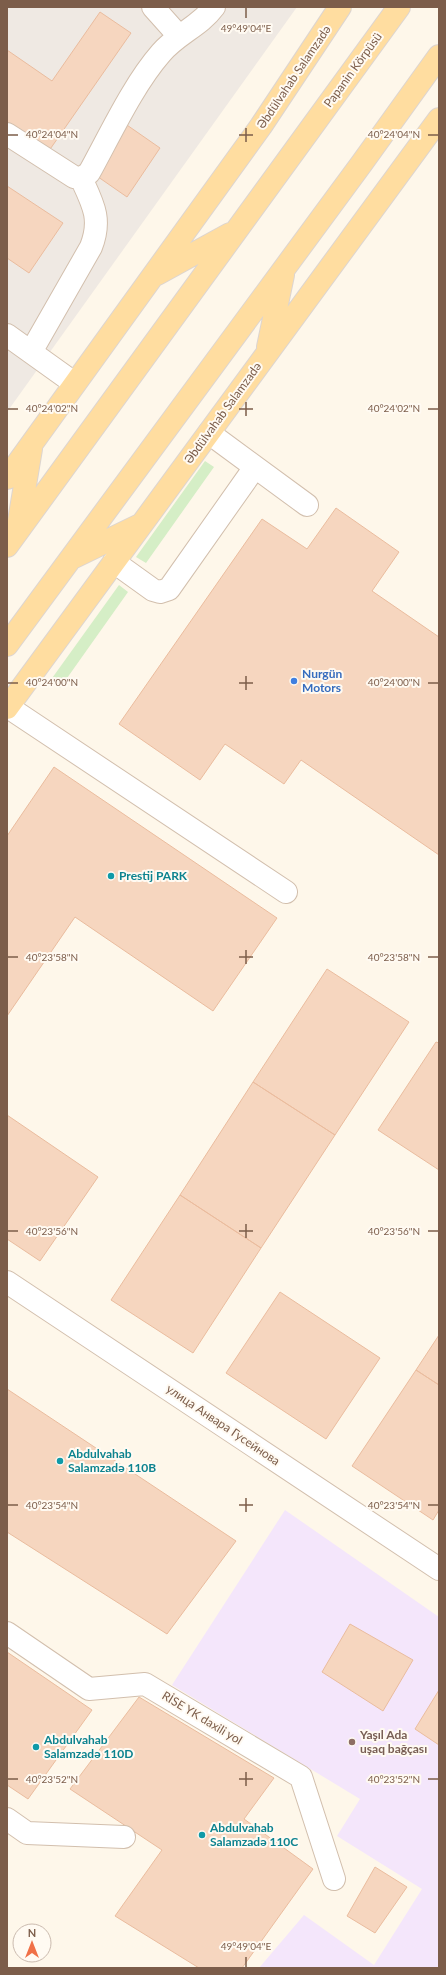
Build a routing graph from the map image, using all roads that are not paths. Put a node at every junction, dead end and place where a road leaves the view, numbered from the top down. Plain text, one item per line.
1 (153, 7) edge
2 (214, 7) edge
3 (340, 7) edge
4 (398, 7) edge
5 (178, 36) junction
6 (439, 56) edge
7 (439, 119) edge
8 (7, 134) edge
9 (81, 178) junction
10 (235, 232) junction
11 (284, 268) junction
12 (152, 277) junction
13 (7, 335) edge
14 (31, 352) junction
15 (266, 354) junction
16 (74, 383) junction
17 (209, 433) junction
18 (32, 444) junction
19 (255, 467) junction
20 (7, 478) edge
21 (307, 505) dead end
22 (142, 524) junction
23 (12, 538) edge
24 (71, 558) junction
25 (114, 562) junction
26 (7, 645) edge
27 (7, 707) edge
28 (286, 892) dead end
29 (7, 1282) edge
30 (439, 1569) edge
31 (7, 1633) edge
32 (7, 1819) edge
33 (124, 1837) dead end
34 (334, 1879) dead end

1 - 5 street
2 - 5 street
3 - 12 main road, Əbdülvahab Salamzadə
4 - 10 main road, Papanin Körpüsü
5 - 9 street
6 - 11 main road
7 - 15 main road, Əbdülvahab Salamzadə
8 - 9 street
9 - 14 street
10 - 12 main road
10 - 23 main road
11 - 15 main road
11 - 24 main road
12 - 16 main road, Əbdülvahab Salamzadə
13 - 14 street
14 - 16 street
15 - 17 main road, Əbdülvahab Salamzadə
16 - 18 main road, Əbdülvahab Salamzadə
17 - 19 street
17 - 22 main road, Əbdülvahab Salamzadə
18 - 20 main road, Əbdülvahab Salamzadə
18 - 23 main road
19 - 21 street
19 - 25 street
22 - 24 main road
22 - 25 main road, Əbdülvahab Salamzadə
24 - 26 main road
25 - 27 main road, Əbdülvahab Salamzadə
27 - 28 street
29 - 30 street, улица Анвара Гусейнова
31 - 34 street, RİSE YK daxili yol
32 - 33 street

